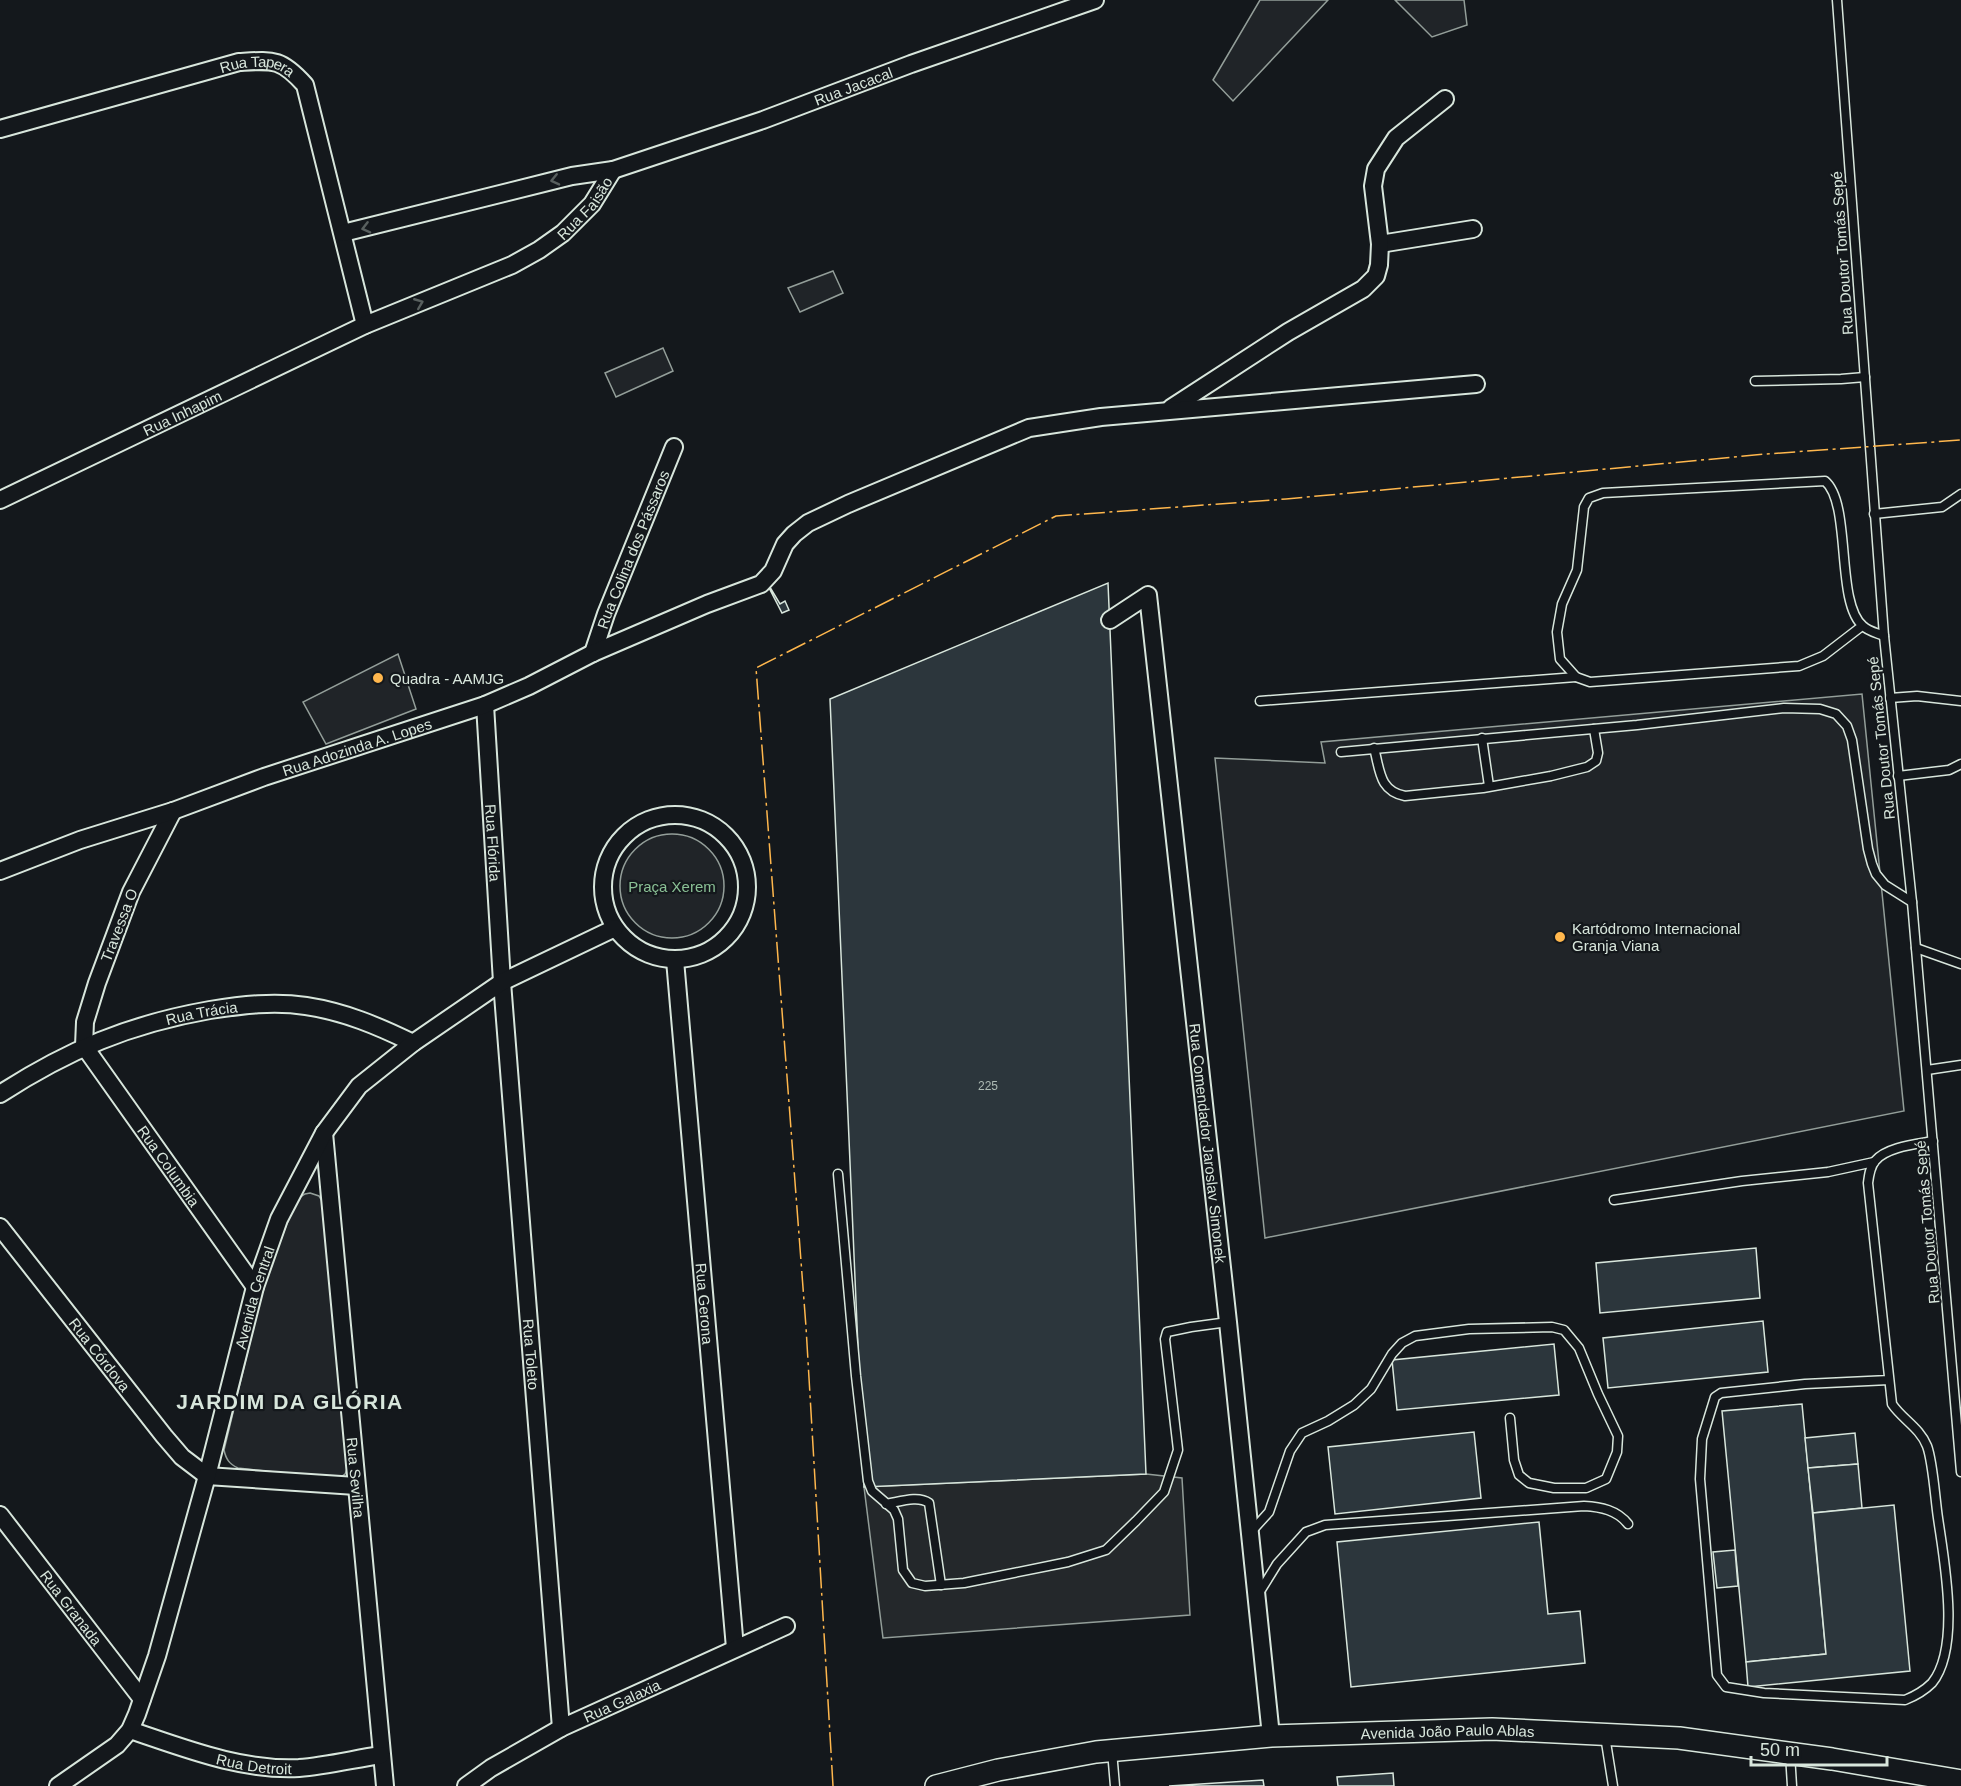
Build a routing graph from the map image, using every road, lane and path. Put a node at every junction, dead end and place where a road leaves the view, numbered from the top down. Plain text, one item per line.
1 (1095, 0) edge
2 (1838, 0) edge
3 (1445, 99) dead end
4 (0, 129) edge
5 (613, 170) junction
6 (1473, 229) dead end
7 (343, 234) junction
8 (1380, 244) junction
9 (365, 325) junction
10 (1864, 377) junction
11 (1755, 381) dead end
12 (1476, 384) dead end
13 (1168, 410) junction
14 (674, 447) dead end
15 (1961, 494) edge
16 (0, 500) edge
17 (1874, 514) junction
18 (1110, 620) dead end
19 (1862, 626) junction
20 (1884, 636) junction
21 (593, 653) junction
22 (1576, 677) junction
23 (1890, 698) junction
24 (1260, 701) dead end
25 (1961, 701) edge
26 (485, 705) junction
27 (1594, 729) junction
28 (1482, 738) junction
29 (1374, 748) junction
30 (1341, 752) dead end
31 (1961, 764) edge
32 (1898, 776) junction
33 (1489, 786) junction
34 (173, 811) junction
35 (0, 872) edge
36 (1912, 902) junction
37 (615, 928) junction
38 (1916, 948) junction
39 (675, 960) junction
40 (1961, 964) edge
41 (502, 982) junction
42 (413, 1043) junction
43 (84, 1046) junction
44 (1961, 1065) edge
45 (1927, 1070) junction
46 (0, 1094) edge
47 (324, 1133) junction
48 (1933, 1141) junction
49 (1874, 1162) junction
50 (838, 1174) dead end
51 (1614, 1200) dead end
52 (0, 1227) edge
53 (255, 1287) junction
54 (1228, 1322) junction
55 (1889, 1380) junction
56 (1510, 1418) dead end
57 (1961, 1472) edge
58 (207, 1476) junction
59 (356, 1486) junction
60 (886, 1504) junction
61 (0, 1515) edge
62 (1628, 1524) dead end
63 (1250, 1533) junction
64 (941, 1585) junction
65 (1256, 1596) junction
66 (786, 1626) dead end
67 (735, 1648) junction
68 (142, 1699) junction
69 (561, 1728) junction
70 (130, 1730) junction
71 (1605, 1735) junction
72 (1271, 1736) junction
73 (1112, 1750) junction
74 (1790, 1754) junction
75 (381, 1755) junction
76 (1961, 1781) edge
77 (58, 1786) edge
78 (385, 1786) edge
79 (466, 1786) edge
80 (936, 1786) edge
81 (1115, 1786) edge
82 (1613, 1786) edge
83 (1792, 1786) edge

1 - 5 street, Rua Jacacal
2 - 10 lane, Rua Doutor Tomás Sepé
3 - 8 street
4 - 7 street, Rua Tapera
5 -> 7 street, Rua Faisão
9 -> 5 street, Rua Faisão
6 - 8 street
7 - 9 street, Rua Tapera
8 - 13 street
9 - 16 street, Rua Inhapim
10 - 11 lane
10 - 17 lane, Rua Doutor Tomás Sepé
12 - 13 street, Rua Adozinda A. Lopes
13 - 21 street, Rua Adozinda A. Lopes
14 - 21 street, Rua Colina dos Pássaros
15 - 17 lane
17 - 20 lane, Rua Doutor Tomás Sepé
18 - 54 street, Rua Comendador Jaroslav Simonek
19 - 20 lane
19 - 22 lane
19 - 22 lane
20 - 23 lane, Rua Doutor Tomás Sepé
21 - 26 street, Rua Adozinda A. Lopes
22 - 24 lane
23 - 25 lane
23 - 32 lane, Rua Doutor Tomás Sepé
26 - 34 street, Rua Adozinda A. Lopes
26 - 41 street, Rua Flórida
27 - 28 lane
27 - 33 lane
27 - 36 lane
28 - 29 lane
28 - 33 lane
29 - 30 lane
29 - 33 lane
31 - 32 lane
32 - 36 lane, Rua Doutor Tomás Sepé
34 - 35 street, Rua Adozinda A. Lopes
34 - 43 street, Travessa O
36 - 38 lane, Rua Doutor Tomás Sepé
37 - 39 street
37 - 39 street
37 - 41 street, Avenida Central
38 - 40 lane
38 - 45 lane, Rua Doutor Tomás Sepé
39 - 67 street, Rua Gerona
41 - 42 street, Avenida Central
41 - 69 street, Rua Toleto
42 - 43 street, Rua Trácia
42 - 47 street, Avenida Central
43 - 46 street, Rua Trácia
43 - 53 street, Rua Columbia
44 - 45 lane
45 - 48 lane, Rua Doutor Tomás Sepé
47 - 53 street, Avenida Central
47 - 59 street, Rua Sevilha
48 - 49 lane
48 - 57 lane, Rua Doutor Tomás Sepé
49 - 51 lane
49 - 55 lane
50 - 60 lane
52 - 58 street, Rua Córdova
53 - 58 street, Avenida Central
54 - 63 street, Rua Comendador Jaroslav Simonek
54 - 64 lane
55 - 55 lane
56 - 63 lane
58 - 59 street
58 - 68 street, Avenida Central
59 - 75 street, Rua Sevilha
60 - 64 lane
60 - 64 lane
61 - 68 street, Rua Granada
62 - 65 lane
63 - 65 street, Rua Comendador Jaroslav Simonek
65 - 72 street, Rua Comendador Jaroslav Simonek
66 - 67 street, Rua Galaxia
67 - 69 street, Rua Galaxia
68 - 70 street, Avenida Central
69 - 79 street, Rua Galaxia
70 - 75 street, Rua Detroit
70 - 77 street, Avenida Central
71 - 72 street, Avenida João Paulo Ablas
71 - 74 street, Avenida João Paulo Ablas
71 - 82 lane
72 - 73 street, Avenida João Paulo Ablas
73 - 80 street, Avenida João Paulo Ablas
73 - 81 lane
74 - 76 street, Avenida João Paulo Ablas
74 - 83 lane
75 - 78 street, Rua Sevilha

